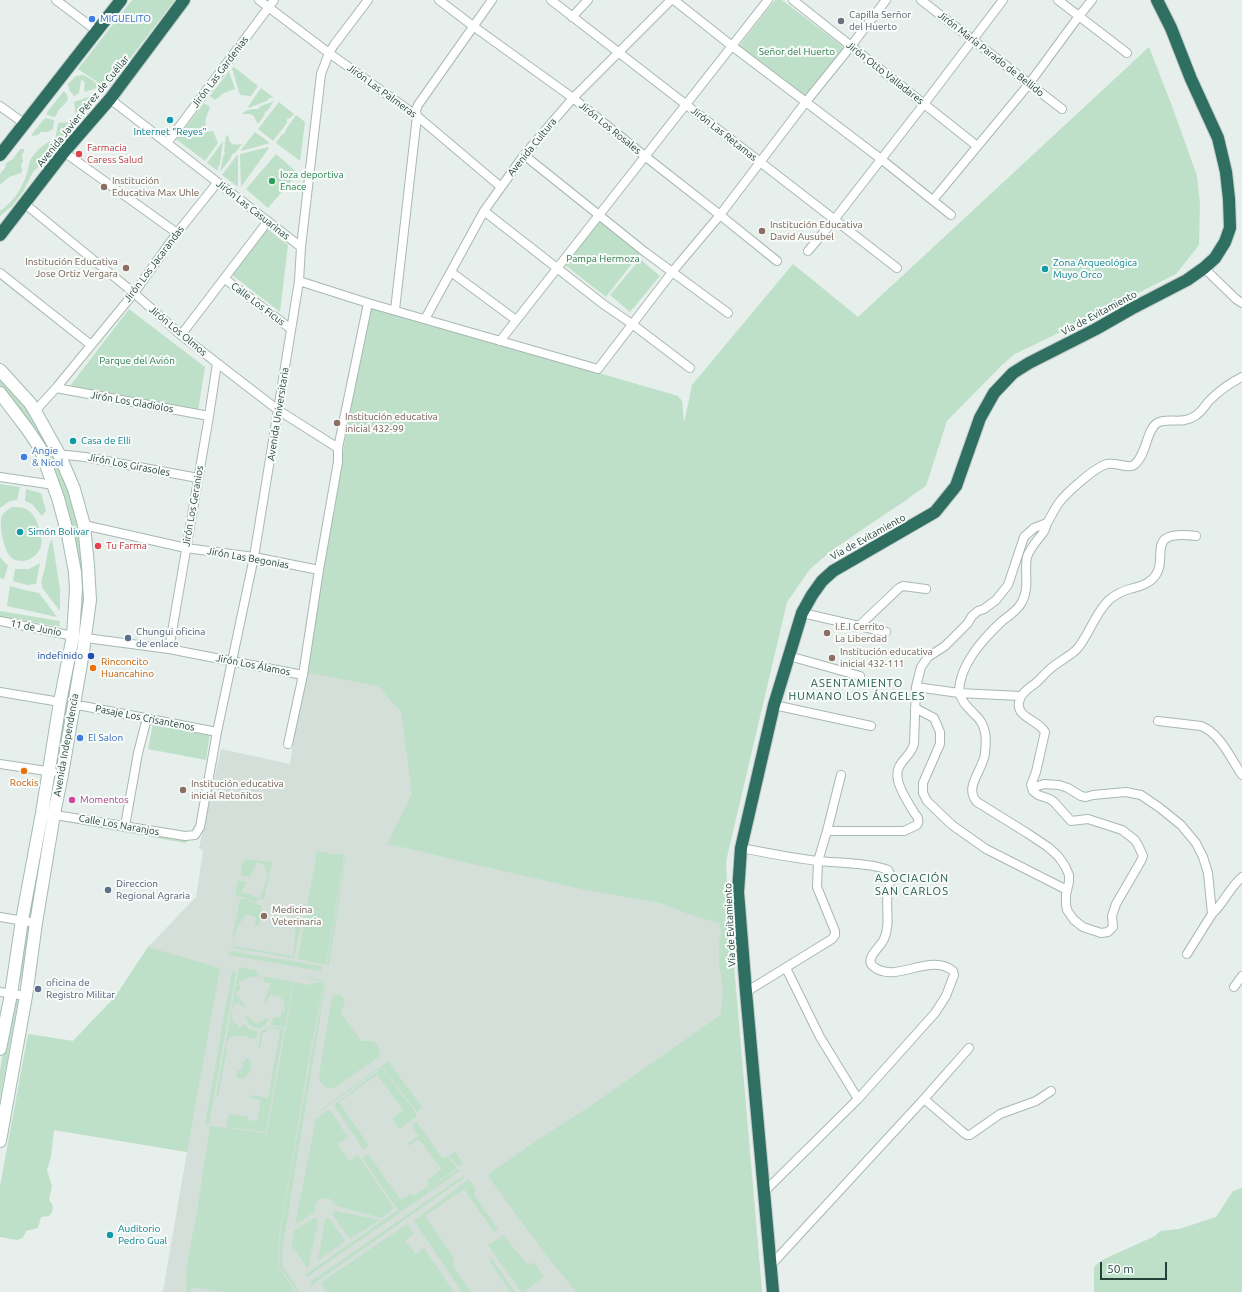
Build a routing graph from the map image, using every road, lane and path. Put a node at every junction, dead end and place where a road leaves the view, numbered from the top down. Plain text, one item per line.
1 (56, 0) edge
2 (122, 0) edge
3 (184, 0) edge
4 (259, 0) edge
5 (274, 0) edge
6 (368, 0) edge
7 (440, 0) edge
8 (492, 0) edge
9 (551, 0) edge
10 (588, 0) edge
11 (673, 0) edge
12 (768, 0) edge
13 (793, 0) edge
14 (886, 0) edge
15 (921, 0) edge
16 (1003, 0) edge
17 (1058, 0) edge
18 (1092, 0) edge
19 (1157, 0) edge
20 (268, 7) junction
21 (1079, 16) junction
22 (572, 17) junction
23 (473, 26) junction
24 (98, 31) junction
25 (973, 40) junction
26 (732, 46) junction
27 (851, 46) junction
28 (619, 52) junction
29 (1127, 53) dead end
30 (329, 54) junction
31 (1029, 84) junction
32 (110, 98) junction
33 (573, 98) junction
34 (805, 103) junction
35 (924, 104) junction
36 (686, 105) junction
37 (0, 106) edge
38 (1062, 109) dead end
39 (417, 116) junction
40 (24, 124) junction
41 (167, 143) junction
42 (977, 146) junction
43 (64, 152) junction
44 (0, 155) edge
45 (524, 156) junction
46 (646, 157) junction
47 (881, 159) junction
48 (760, 162) junction
49 (217, 183) junction
50 (501, 187) junction
51 (933, 200) junction
52 (25, 204) junction
53 (484, 211) junction
54 (598, 215) junction
55 (720, 215) junction
56 (951, 215) dead end
57 (834, 220) junction
58 (268, 221) junction
59 (177, 232) junction
60 (0, 235) edge
61 (301, 247) junction
62 (808, 251) dead end
63 (777, 261) dead end
64 (557, 267) junction
65 (897, 268) dead end
66 (1204, 268) junction
67 (673, 271) junction
68 (0, 272) edge
69 (451, 272) junction
70 (225, 279) junction
71 (299, 281) junction
72 (134, 293) junction
73 (368, 303) junction
74 (1242, 303) edge
75 (395, 310) junction
76 (728, 312) dead end
77 (425, 319) junction
78 (516, 320) junction
79 (632, 324) junction
80 (291, 329) junction
81 (182, 335) junction
82 (500, 341) junction
83 (90, 345) junction
84 (217, 363) junction
85 (690, 368) dead end
86 (0, 370) edge
87 (1242, 377) edge
88 (56, 388) junction
89 (0, 393) edge
90 (278, 410) junction
91 (35, 411) junction
92 (209, 416) junction
93 (338, 448) junction
94 (60, 456) junction
95 (0, 477) edge
96 (198, 478) junction
97 (54, 485) junction
98 (1048, 523) junction
99 (84, 525) junction
100 (1196, 536) dead end
101 (186, 548) junction
102 (254, 557) junction
103 (319, 570) junction
104 (926, 589) dead end
105 (802, 613) junction
106 (0, 621) edge
107 (859, 626) junction
108 (886, 632) dead end
109 (73, 636) junction
110 (86, 638) junction
111 (169, 649) junction
112 (789, 656) junction
113 (233, 661) junction
114 (303, 675) junction
115 (860, 676) dead end
116 (916, 687) junction
117 (0, 692) edge
118 (959, 693) junction
119 (1020, 696) junction
120 (60, 702) junction
121 (774, 705) junction
122 (73, 706) junction
123 (915, 708) junction
124 (147, 718) junction
125 (1158, 721) dead end
126 (871, 726) dead end
127 (218, 732) junction
128 (288, 744) dead end
129 (0, 764) edge
130 (48, 772) junction
131 (62, 774) junction
132 (1242, 775) edge
133 (841, 776) dead end
134 (1032, 788) junction
135 (48, 814) junction
136 (125, 826) junction
137 (827, 831) junction
138 (195, 835) joint
139 (741, 848) junction
140 (818, 861) junction
141 (31, 873) junction
142 (44, 875) junction
143 (1242, 877) edge
144 (1067, 890) junction
145 (1212, 914) junction
146 (0, 918) edge
147 (22, 920) junction
148 (36, 922) junction
149 (1187, 954) dead end
150 (786, 968) junction
151 (1242, 976) edge
152 (1234, 987) dead end
153 (746, 992) junction
154 (6, 993) edge
155 (26, 996) junction
156 (0, 1046) edge
157 (17, 1048) junction
158 (970, 1048) dead end
159 (1050, 1091) dead end
160 (858, 1099) junction
161 (924, 1099) junction
162 (2, 1117) edge
163 (0, 1141) edge
164 (764, 1192) junction
165 (771, 1265) junction
166 (773, 1292) edge

1 - 24 street
2 - 24 highway
3 - 32 highway, Avenida Javier Pérez de Cuéllar
4 - 20 street, Jirón Las Palmeras
5 - 20 street, Jirón Las Gardenias
6 - 30 street, Avenida Universitaria
7 - 23 street, Jirón Los Rosales
8 - 23 street
9 - 22 street, Jirón Las Retamas
10 - 22 street
11 - 26 street
11 - 28 street, Avenida Cultura
12 - 26 street
13 - 27 street, Jirón Otto Valladares
14 - 27 street
15 - 25 street, Jirón María Parado de Bellido
16 - 25 street
17 - 21 street
18 - 21 street
19 - 66 highway, Vía de Evitamiento
20 - 30 street, Jirón Las Palmeras
20 - 41 street, Jirón Las Gardenias
21 - 29 street
21 - 31 street
22 - 28 street, Jirón Las Retamas
23 - 33 street, Jirón Los Rosales
23 - 39 street
24 - 40 highway
25 - 31 street, Jirón María Parado de Bellido
25 - 35 street
26 - 34 street
26 - 36 street
27 - 34 street
27 - 35 street, Jirón Otto Valladares
28 - 33 street, Avenida Cultura
28 - 36 street, Jirón Las Retamas
30 - 39 street, Jirón Las Palmeras
30 - 61 street, Avenida Universitaria
31 - 38 street, Jirón María Parado de Bellido
31 - 42 street
32 - 41 street, Jirón Las Casuarinas
32 - 43 highway, Avenida Javier Pérez de Cuéllar
33 - 45 street, Avenida Cultura
33 - 46 street, Jirón Los Rosales
34 - 47 street
34 - 48 street
35 - 42 street, Jirón Otto Valladares
35 - 47 street
36 - 46 street
36 - 48 street, Jirón Las Retamas
37 - 40 street
39 - 50 street, Jirón Las Palmeras
39 - 75 street
40 - 44 highway
41 - 49 street, Jirón Las Casuarinas
42 - 51 street
43 - 52 highway, Avenida Javier Pérez de Cuéllar
43 - 59 street
45 - 50 street, Avenida Cultura
45 - 54 street
46 - 54 street
46 - 55 street, Jirón Los Rosales
47 - 51 street
47 - 57 street
48 - 55 street
48 - 57 street, Jirón Las Retamas
49 - 58 street, Jirón Las Casuarinas
49 - 59 street, Jirón Los Jacarandas
50 - 53 street, Avenida Cultura
51 - 56 street
52 - 60 highway, Avenida Javier Pérez de Cuéllar
52 - 72 street, Jirón Los Olmos
53 - 64 street
53 - 69 street, Avenida Cultura
54 - 64 street
54 - 67 street
55 - 63 street, Jirón Los Rosales
55 - 67 street
57 - 62 street
57 - 65 street, Jirón Las Retamas
58 - 61 street, Jirón Las Casuarinas
58 - 70 street
59 - 72 street, Jirón Los Jacarandas
61 - 71 street, Avenida Universitaria
64 - 78 street
64 - 79 street
66 - 74 street
66 - 105 highway, Vía de Evitamiento
67 - 76 street
67 - 79 street
68 - 83 street
69 - 77 street, Avenida Cultura
69 - 78 street
70 - 80 street, Calle Los Ficus
70 - 81 street
71 - 73 street
71 - 80 street, Avenida Universitaria
72 - 81 street, Jirón Los Olmos
72 - 83 street, Jirón Los Jacarandas
73 - 75 street
73 - 93 street
75 - 77 street
77 - 82 street
78 - 82 street
79 - 82 street
79 - 85 street
80 - 90 street, Avenida Universitaria
81 - 84 street, Jirón Los Olmos
83 - 88 street, Jirón Los Jacarandas
84 - 90 street, Jirón Los Olmos
84 - 92 street, Jirón Los Geranios
86 - 91 street, Avenida Independencia
87 - 98 street
88 - 91 street, Jirón Los Jacarandas
88 - 92 street, Jirón Los Gladiolos
89 - 97 street, Avenida Independencia
90 - 93 street, Jirón Los Olmos
90 - 102 street, Avenida Universitaria
91 - 94 street, Avenida Independencia
92 - 96 street, Jirón Los Geranios
93 - 103 street
94 - 96 street, Jirón Los Girasoles
94 - 99 street, Avenida Independencia
95 - 97 street
96 - 101 street, Jirón Los Geranios
97 - 109 street, Avenida Independencia
98 - 116 street
98 - 118 street
99 - 101 street, Jirón Las Begonias
99 - 110 street, Avenida Independencia
100 - 119 street
101 - 102 street, Jirón Las Begonias
101 - 111 street, Jirón Los Geranios
102 - 103 street, Jirón Las Begonias
102 - 113 street, Avenida Universitaria
103 - 114 street
104 - 107 street
105 - 107 street
105 - 112 highway, Vía de Evitamiento
106 - 109 street, 11 de Junio
107 - 108 street
109 - 120 street, Avenida Independencia
110 - 111 street, Jirón Los Álamos
110 - 122 street, Avenida Independencia
111 - 113 street, Jirón Los Álamos
112 - 115 street
112 - 121 highway, Vía de Evitamiento
113 - 114 street, Jirón Los Álamos
113 - 127 street, Avenida Universitaria
114 - 128 street
116 - 118 street
116 - 123 street
117 - 120 street
118 - 119 street
118 - 144 street
119 - 134 street
120 - 130 street, Avenida Independencia
121 - 126 street
121 - 139 highway, Vía de Evitamiento
122 - 124 street, Pasaje Los Crisantenos
122 - 131 street, Avenida Independencia
123 - 137 street
123 - 144 street
124 - 127 street, Pasaje Los Crisantenos
124 - 136 street
125 - 132 street
127 - 138 street, Avenida Universitaria
129 - 130 street
130 - 131 street
130 - 135 street, Avenida Independencia
131 - 135 street, Avenida Independencia
133 - 137 street
134 - 144 street
134 - 145 street
135 - 136 street, Calle Los Naranjos
135 - 141 street, Avenida Independencia
135 - 142 street, Avenida Independencia
136 - 138 street, Calle Los Naranjos
137 - 140 street
139 - 140 street
139 - 153 highway, Vía de Evitamiento
140 - 150 street
140 - 160 street
141 - 142 street
141 - 147 street, Avenida Independencia
142 - 148 street, Avenida Independencia
143 - 145 street
145 - 149 street
146 - 147 street
147 - 148 street
147 - 154 street, Avenida Independencia
148 - 155 street, Avenida Independencia
150 - 153 street
150 - 160 street
151 - 152 street
153 - 164 highway, Vía de Evitamiento
154 - 155 street
154 - 156 street, Avenida Independencia
155 - 157 street, Avenida Independencia
156 - 157 street
157 - 162 street, Avenida Independencia
158 - 161 street
159 - 161 street
160 - 164 street
161 - 165 street
162 - 163 street, Avenida Independencia
164 - 165 highway, Vía de Evitamiento
165 - 166 highway, Vía de Evitamiento

